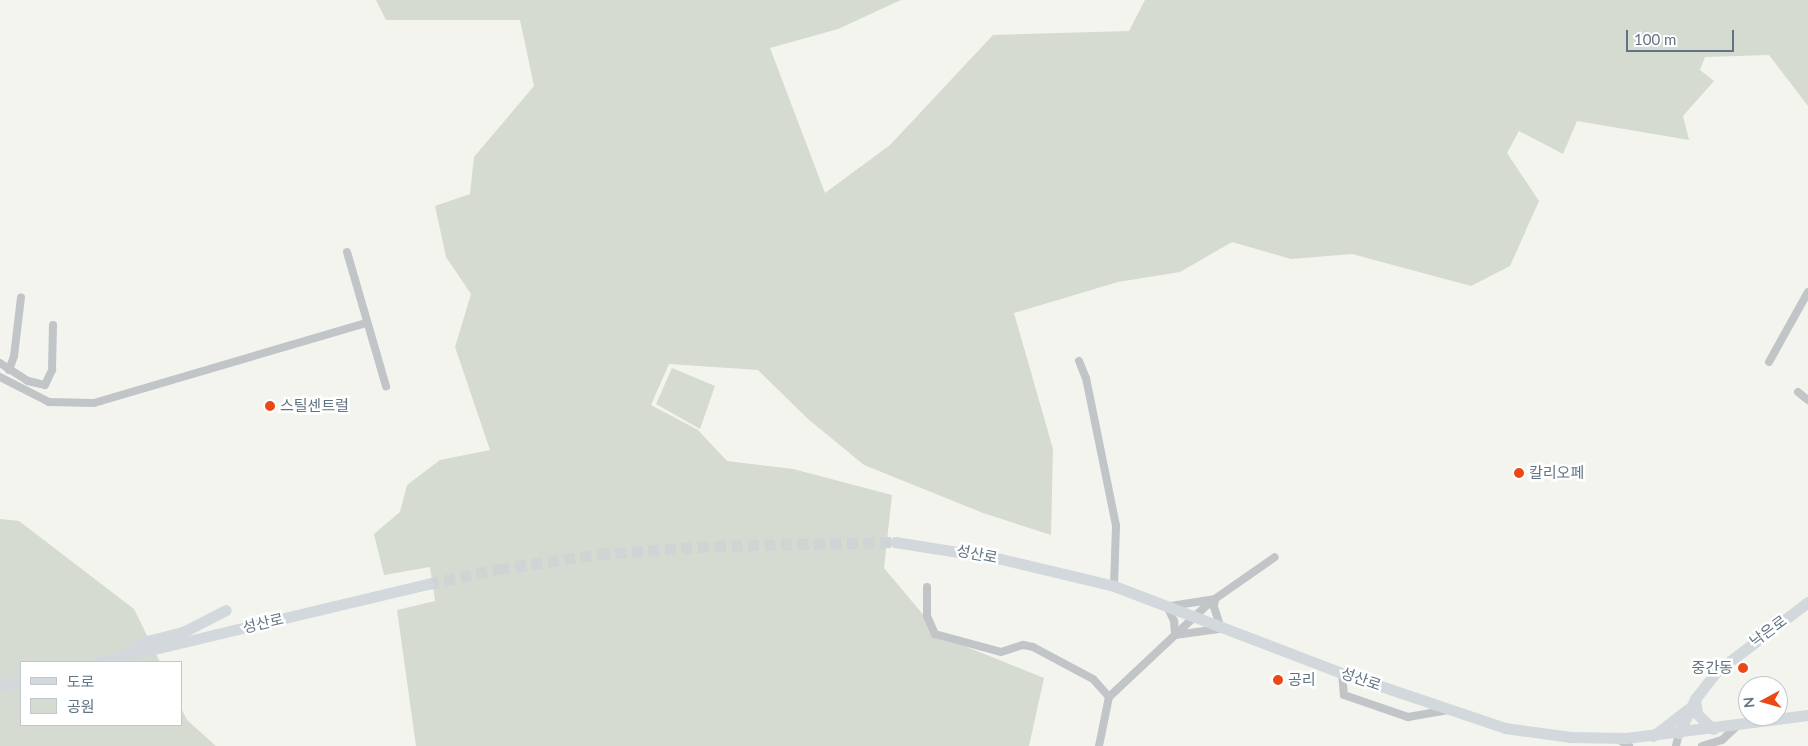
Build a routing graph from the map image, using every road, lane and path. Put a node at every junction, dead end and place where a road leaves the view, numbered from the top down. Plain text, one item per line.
1 (347, 252) dead end
2 (1808, 292) edge
3 (21, 297) dead end
4 (366, 322) junction
5 (52, 325) dead end
6 (1079, 361) dead end
7 (1769, 362) dead end
8 (0, 363) edge
9 (9, 370) junction
10 (0, 377) edge
11 (386, 386) dead end
12 (1798, 392) dead end
13 (1808, 400) edge
14 (895, 542) tunnel mouth
15 (1275, 557) dead end
16 (428, 584) tunnel mouth
17 (1114, 586) junction
18 (927, 587) dead end
19 (1215, 599) junction
20 (1808, 602) edge
21 (1168, 605) junction
22 (226, 610) dead end
23 (1196, 615) junction
24 (1225, 627) junction
25 (1175, 635) junction
26 (124, 656) junction
27 (104, 661) edge
28 (1342, 672) junction
29 (20, 681) edge
30 (0, 686) edge
31 (1109, 696) junction
32 (1692, 704) junction
33 (1452, 710) junction
34 (1808, 715) edge
35 (1788, 718) edge
36 (1738, 725) joint
37 (1713, 729) junction
38 (1679, 733) junction
39 (1652, 736) junction
40 (1616, 738) junction
41 (1100, 746) edge
42 (1629, 746) edge
43 (1676, 746) edge
44 (1702, 746) edge

1 - 4 street
2 - 7 street
3 - 9 street
4 - 10 street
4 - 11 street
5 - 9 street
6 - 17 street
8 - 9 street
12 - 13 street
14 - 17 main road, 성산로
15 - 19 street
16 - 26 main road, 성산로
17 - 21 main road, 성산로
18 - 31 street
19 - 21 street
19 - 23 street
19 - 24 street
20 - 32 main road, 낙은로
21 - 23 main road, 성산로
21 - 25 street
22 - 26 main road
23 - 24 main road, 성산로
23 - 25 street
24 - 25 street
24 - 28 main road, 성산로
25 - 31 street
26 - 27 main road, 성산로
28 - 33 main road, 성산로
28 - 33 street
29 - 30 main road
31 - 41 street
32 - 37 main road
32 - 38 main road, 낙은로
32 - 39 main road
33 - 40 main road, 성산로
34 - 35 main road, 성산로
36 - 37 main road, 성산로
36 - 44 street
37 - 38 main road, 성산로
38 - 39 main road, 성산로
38 - 43 street
39 - 40 main road, 성산로
40 - 42 street

